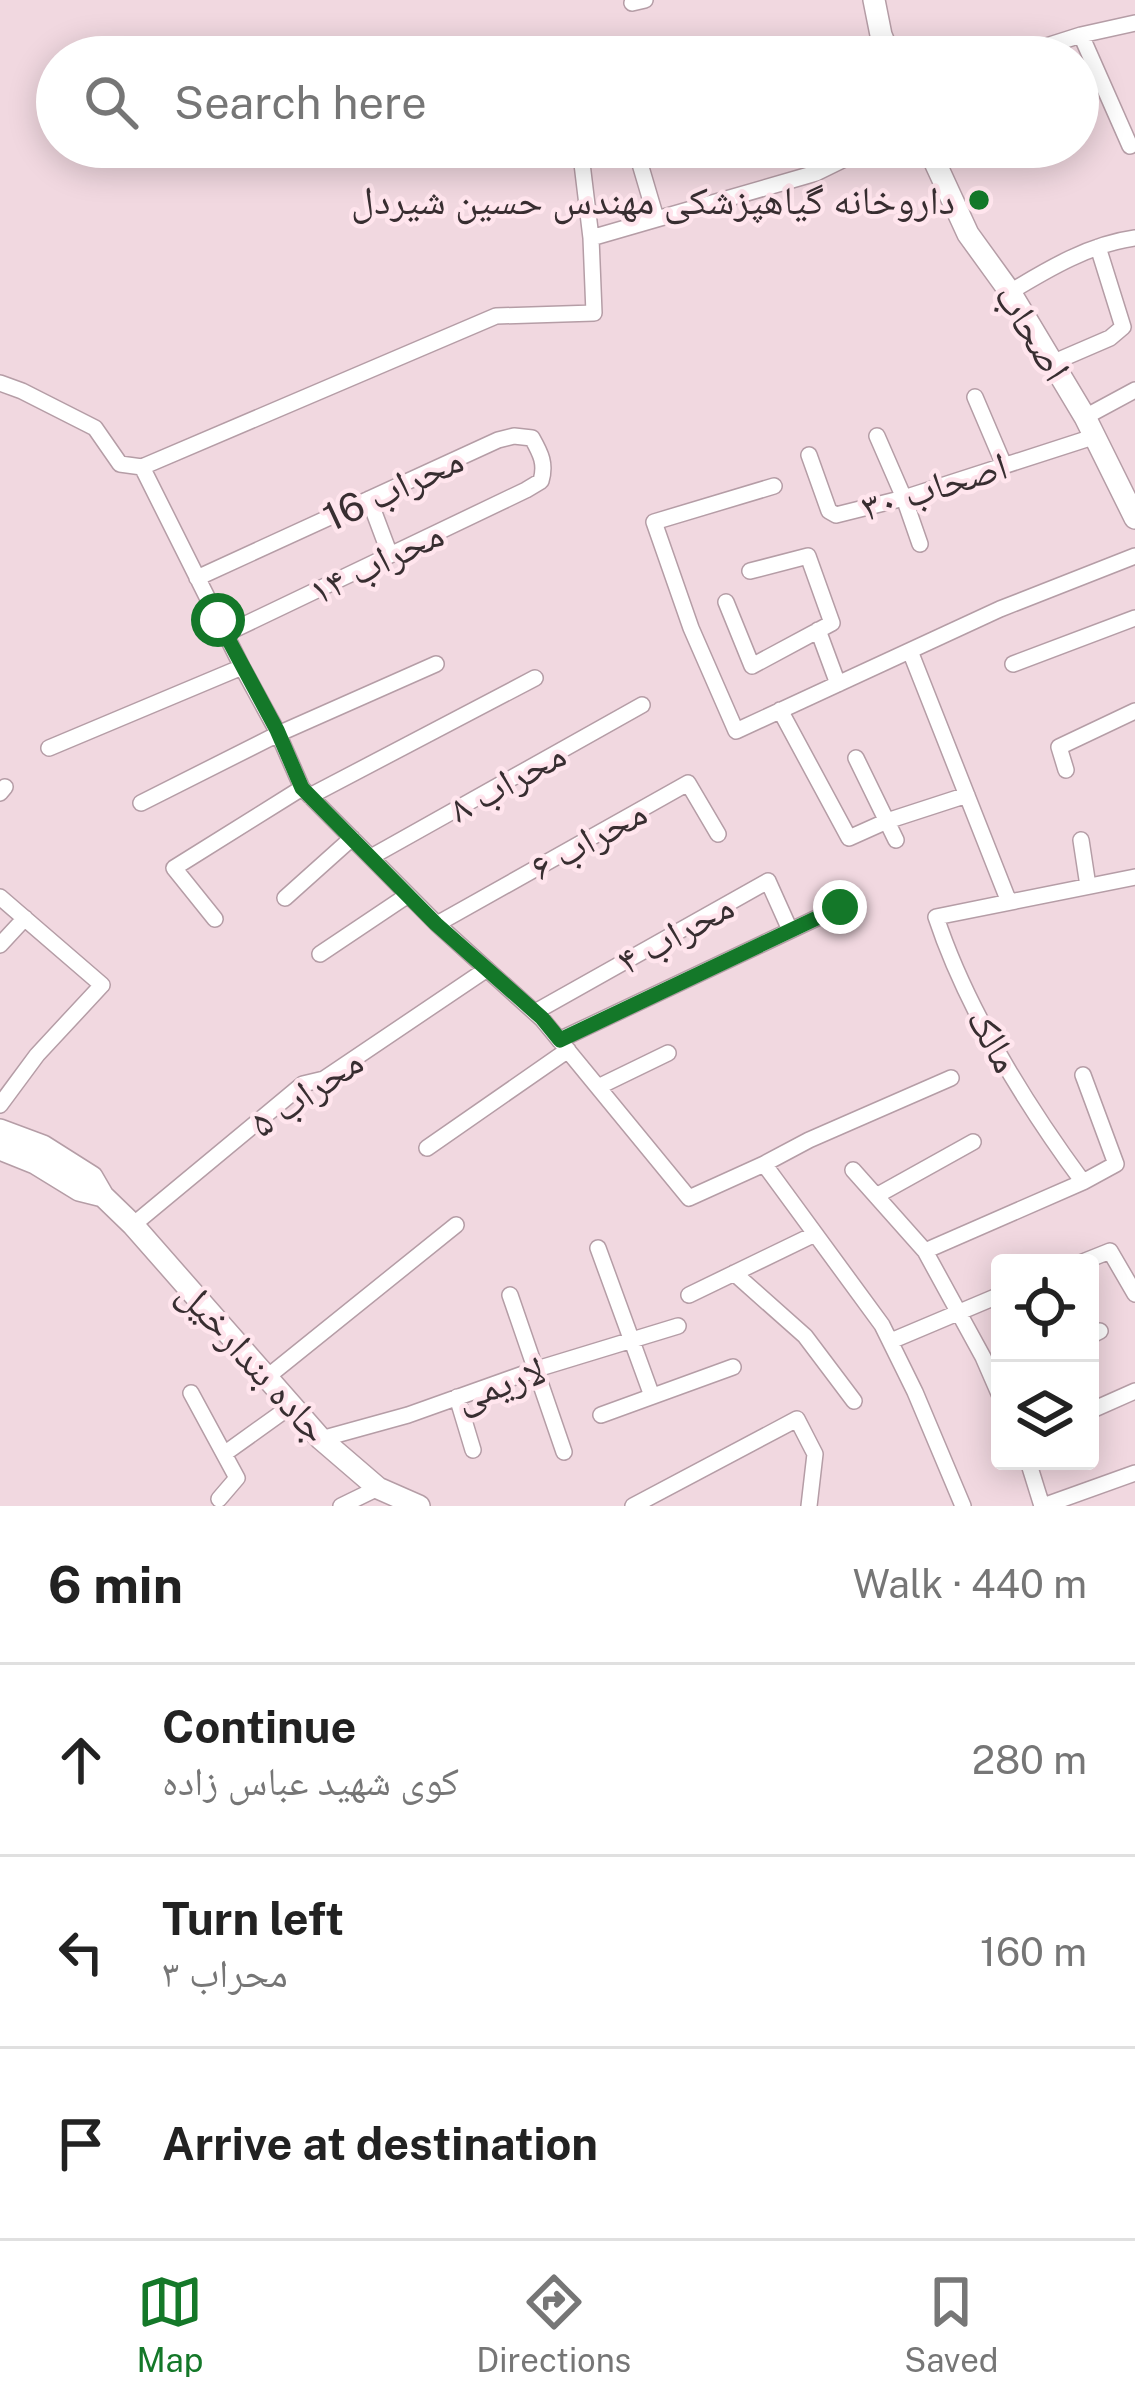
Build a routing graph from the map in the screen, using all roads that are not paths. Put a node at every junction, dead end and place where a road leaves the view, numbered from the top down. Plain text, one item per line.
1 (874, 0) edge
2 (1135, 23) edge
3 (1081, 35) joint
4 (882, 36) edge
5 (1078, 36) edge
6 (1099, 76) edge
7 (1130, 146) dead end
8 (583, 168) edge
9 (641, 168) edge
10 (826, 168) edge
11 (938, 168) edge
12 (656, 218) junction
13 (591, 238) junction
14 (1135, 238) edge
15 (1098, 248) junction
16 (1010, 292) junction
17 (1052, 363) junction
18 (0, 383) edge
19 (1135, 390) edge
20 (975, 397) dead end
21 (1091, 427) junction
22 (878, 436) dead end
23 (809, 454) dead end
24 (1004, 465) junction
25 (142, 467) junction
26 (774, 486) dead end
27 (526, 490) joint
28 (904, 498) junction
29 (369, 499) junction
30 (1135, 518) edge
31 (920, 544) dead end
32 (390, 555) junction
33 (1135, 556) edge
34 (750, 571) dead end
35 (197, 578) junction
36 (726, 602) dead end
37 (1135, 618) edge
38 (818, 630) junction
39 (225, 634) junction
40 (910, 650) junction
41 (436, 664) dead end
42 (1013, 664) dead end
43 (242, 667) junction
44 (535, 678) dead end
45 (838, 684) junction
46 (642, 705) dead end
47 (780, 710) junction
48 (1135, 711) edge
49 (278, 734) junction
50 (49, 748) dead end
51 (856, 758) dead end
52 (1066, 770) dead end
53 (306, 792) junction
54 (967, 795) junction
55 (141, 803) dead end
56 (887, 821) junction
57 (718, 834) dead end
58 (352, 838) junction
59 (896, 840) dead end
60 (1081, 840) dead end
61 (371, 857) junction
62 (1135, 877) edge
63 (1088, 886) junction
64 (408, 895) junction
65 (0, 897) edge
66 (286, 898) dead end
67 (1010, 902) junction
68 (840, 907) dead end
69 (25, 918) junction
70 (215, 919) dead end
71 (436, 924) junction
72 (790, 930) junction
73 (0, 945) edge
74 (320, 954) dead end
75 (487, 969) junction
76 (535, 1012) junction
77 (564, 1045) junction
78 (668, 1053) dead end
79 (1083, 1076) dead end
80 (951, 1078) dead end
81 (598, 1087) junction
82 (0, 1105) edge
83 (0, 1130) edge
84 (973, 1142) dead end
85 (427, 1148) dead end
86 (0, 1149) edge
87 (764, 1164) junction
88 (853, 1170) dead end
89 (1083, 1182) junction
90 (103, 1196) junction
91 (876, 1196) junction
92 (133, 1225) junction
93 (456, 1225) dead end
94 (815, 1234) junction
95 (598, 1248) dead end
96 (925, 1251) junction
97 (1099, 1255) edge
98 (734, 1273) junction
99 (689, 1294) dead end
100 (1135, 1294) edge
101 (510, 1295) dead end
102 (991, 1299) edge
103 (959, 1311) junction
104 (678, 1326) dead end
105 (891, 1341) junction
106 (633, 1342) junction
107 (733, 1367) dead end
108 (991, 1367) edge
109 (537, 1369) junction
110 (266, 1378) junction
111 (1135, 1391) edge
112 (191, 1393) dead end
113 (652, 1396) junction
114 (457, 1397) junction
115 (854, 1401) dead end
116 (291, 1406) junction
117 (1099, 1407) edge
118 (601, 1415) dead end
119 (322, 1439) junction
120 (473, 1450) dead end
121 (564, 1452) dead end
122 (224, 1454) junction
123 (1031, 1470) edge
124 (1135, 1473) edge
125 (377, 1488) junction
126 (219, 1499) dead end
127 (341, 1506) edge
128 (419, 1506) edge
129 (634, 1506) edge
130 (809, 1506) edge
131 (963, 1506) edge
132 (1043, 1506) edge

1 - 4 main road
2 - 3 street
3 - 5 street
6 - 7 street
8 - 13 street
9 - 12 street
10 - 12 street
11 - 16 main road, اصحاب
12 - 13 street
13 - 25 street
14 - 15 street
15 - 16 street
15 - 17 street
16 - 17 main road, اصحاب
17 - 21 main road, اصحاب
18 - 25 street
19 - 21 street, اصحاب ۳۰
20 - 24 street
21 - 24 street, اصحاب ۳۰
21 - 30 main road, اصحاب
22 - 28 street
23 - 28 street, اصحاب ۳۰
24 - 28 street, اصحاب ۳۰
25 - 35 street
26 - 47 street
27 - 29 street, محراب 16
27 - 32 street, محراب ۱۴
28 - 31 street
29 - 32 street
29 - 35 street, محراب 16
32 - 39 street, محراب ۱۴
33 - 40 street
34 - 38 street
35 - 39 street
36 - 38 street
37 - 42 street
38 - 45 street
39 - 43 street
40 - 45 street
40 - 54 street
41 - 49 street
43 - 49 street
43 - 50 street
44 - 53 street
45 - 47 street
46 - 61 street, محراب ۸
47 - 56 street
48 - 52 street
49 - 53 street
49 - 55 street
51 - 56 street
53 - 58 street
53 - 70 street
54 - 56 street
54 - 67 street
56 - 59 street
57 - 71 street, محراب ۶
58 - 61 street
58 - 66 street
60 - 63 street
61 - 64 street
62 - 63 street, مالک
63 - 67 street, مالک
64 - 71 street
64 - 74 street
65 - 69 street
67 - 89 street, مالک
68 - 72 street
69 - 73 street
69 - 82 street
71 - 75 street
72 - 76 street, محراب ۴
72 - 77 street
75 - 76 street
75 - 92 street, محراب ۵
76 - 77 street
77 - 81 street
77 - 85 street
78 - 81 street
79 - 89 street
80 - 87 street
81 - 87 street
83 - 90 main road, جاده بندارخیل
84 - 91 street
86 - 90 main road, جاده بندارخیل
87 - 94 street
88 - 91 street
89 - 96 street
90 - 92 main road, جاده بندارخیل
91 - 96 street
92 - 110 main road, جاده بندارخیل
93 - 110 street
94 - 98 street
94 - 105 street
95 - 106 street
96 - 103 street
97 - 100 street
98 - 99 street
98 - 115 street
101 - 109 street
102 - 103 street
103 - 105 street
103 - 108 street
104 - 106 street, لاریمی
105 - 131 street
106 - 109 street, لاریمی
106 - 113 street
107 - 113 street
109 - 114 street, لاریمی
109 - 121 street
110 - 116 main road, جاده بندارخیل
111 - 117 street
112 - 122 street
113 - 118 street
114 - 119 street, لاریمی
114 - 120 street
116 - 119 main road, جاده بندارخیل
116 - 122 street
119 - 125 main road, جاده بندارخیل
122 - 126 street
123 - 132 street
124 - 132 street
125 - 127 street
125 - 128 main road, جاده بندارخیل
129 - 130 street

